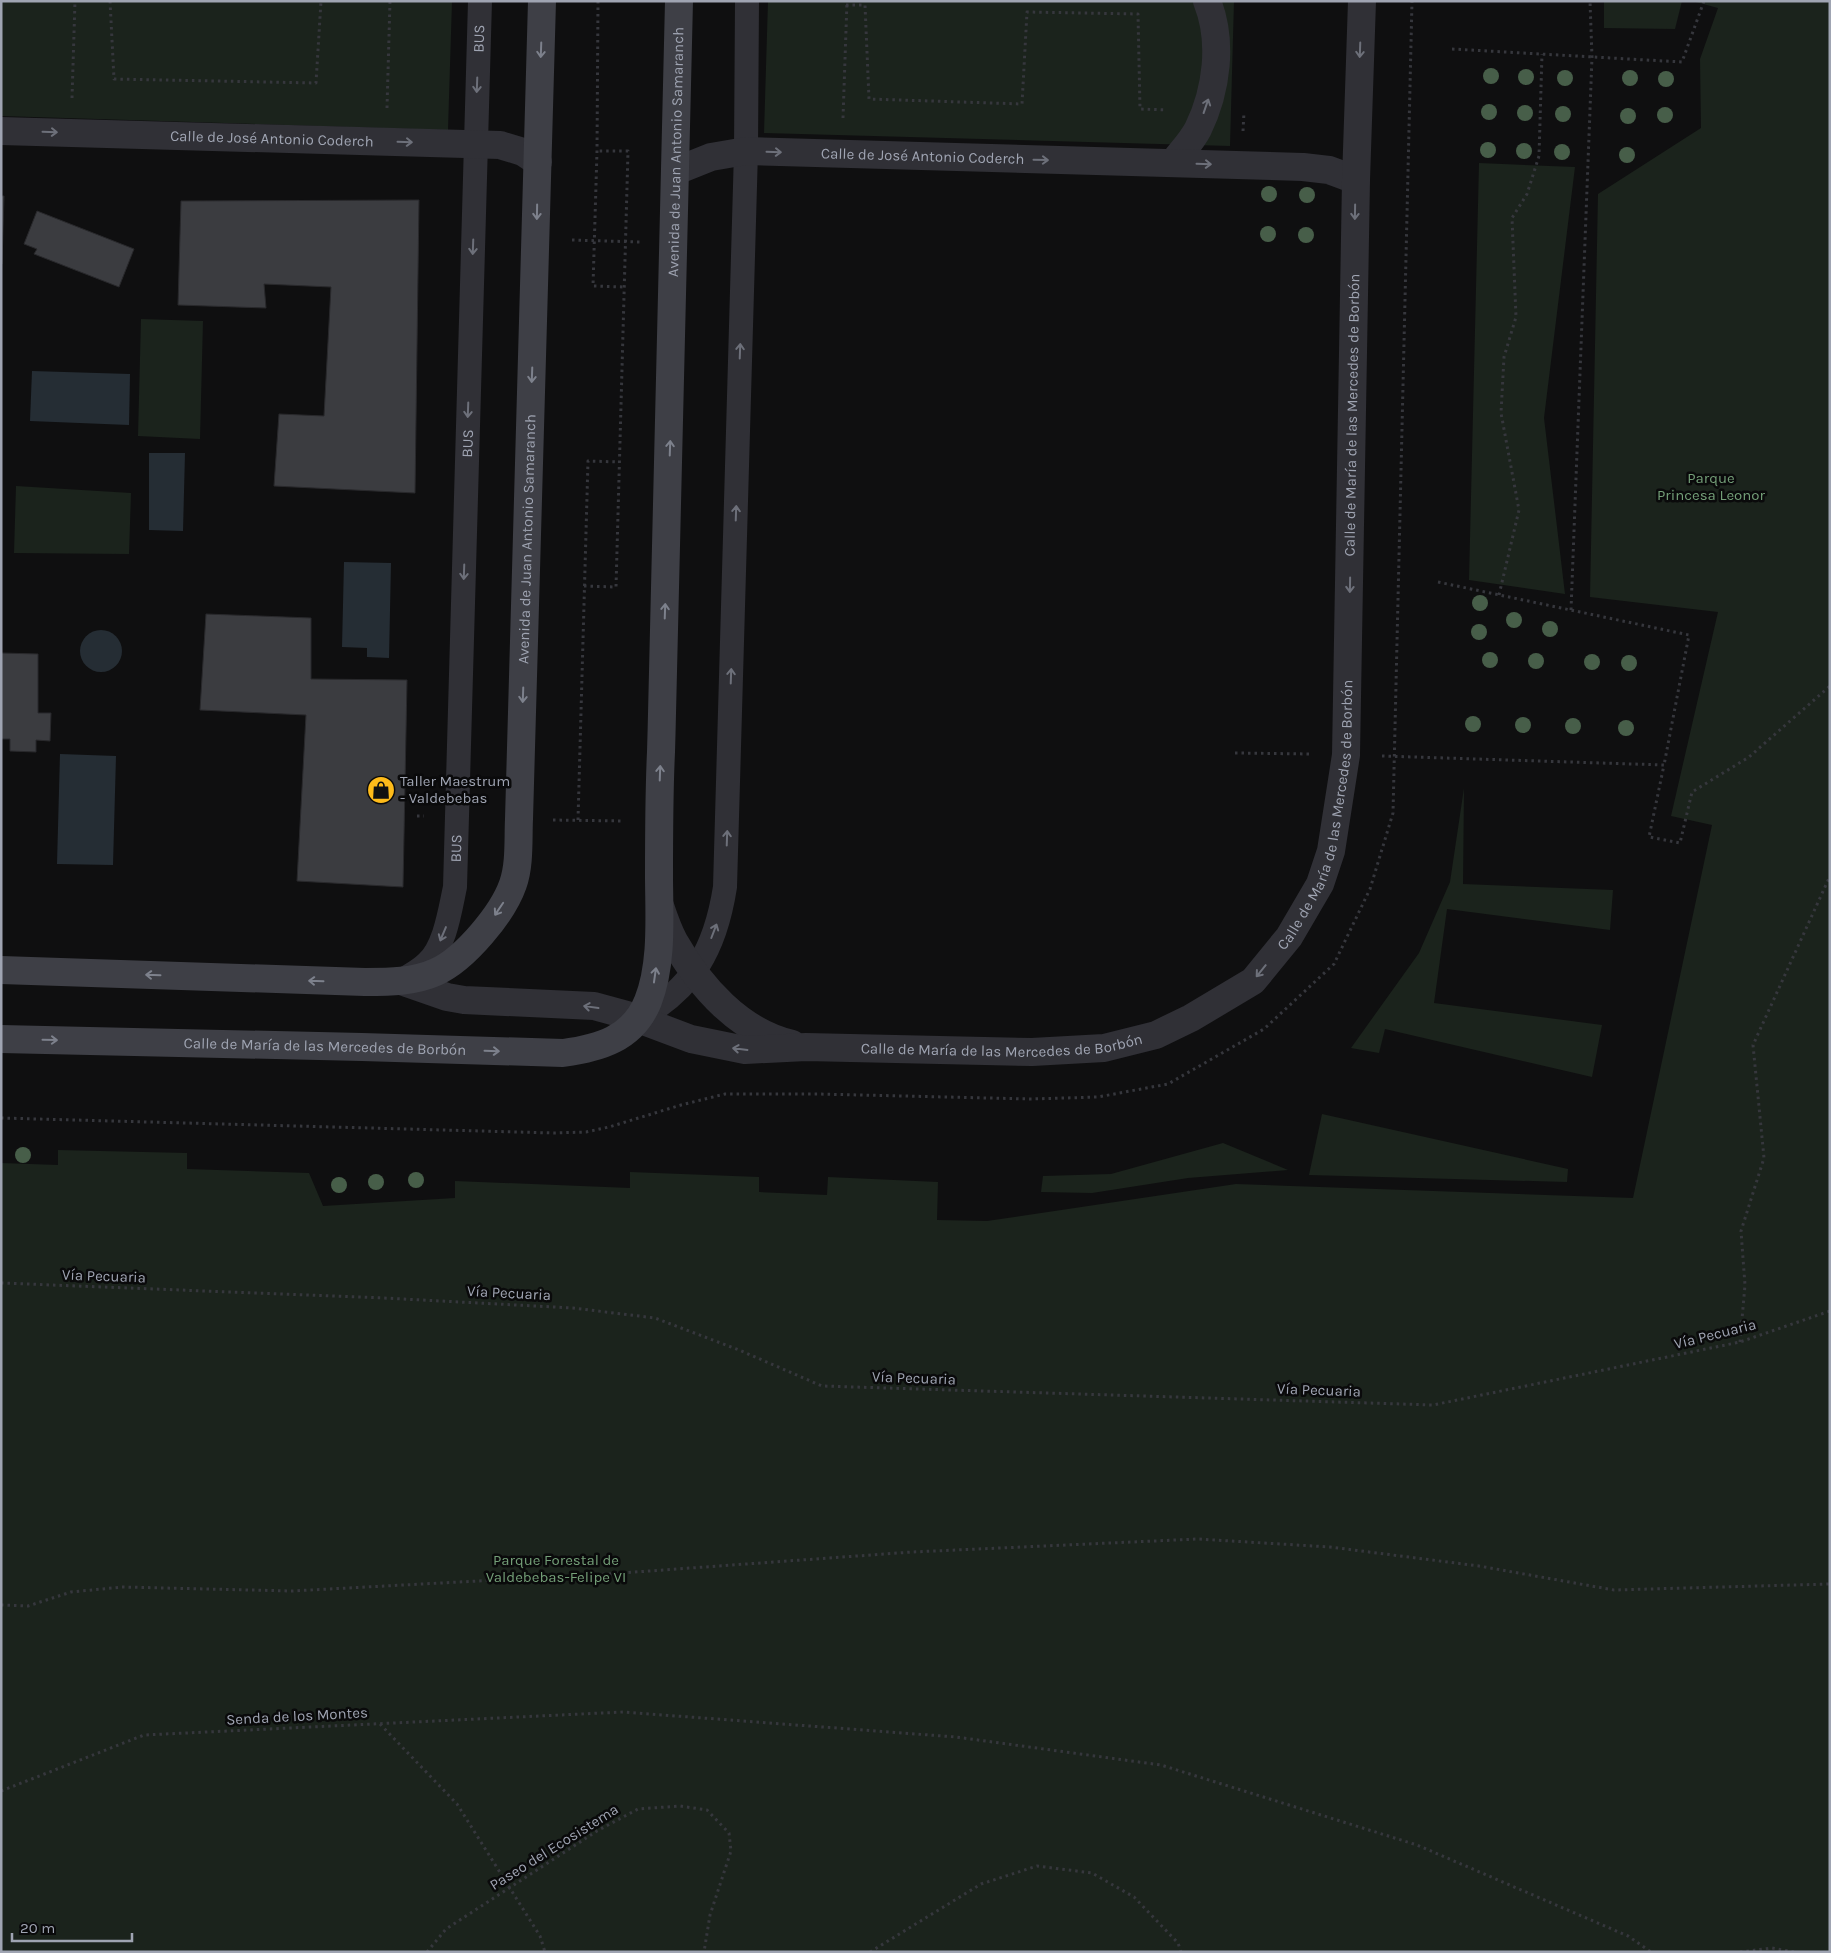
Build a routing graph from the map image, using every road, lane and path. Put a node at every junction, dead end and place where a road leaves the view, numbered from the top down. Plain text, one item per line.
1 (74, 1) edge
2 (110, 1) edge
3 (321, 1) edge
4 (390, 1) edge
5 (480, 1) edge
6 (542, 1) edge
7 (598, 1) edge
8 (679, 1) edge
9 (747, 1) edge
10 (1207, 1) edge
11 (1362, 1) edge
12 (1412, 1) edge
13 (1590, 1) edge
14 (1704, 1) edge
15 (846, 3) edge
16 (1452, 49) dead end
17 (1542, 54) junction
18 (1592, 57) junction
19 (72, 104) dead end
20 (387, 111) dead end
21 (1204, 111) junction
22 (843, 124) dead end
23 (1, 131) edge
24 (476, 144) junction
25 (598, 151) junction
26 (746, 151) junction
27 (538, 162) junction
28 (1173, 163) junction
29 (676, 171) junction
30 (1356, 180) junction
31 (572, 240) dead end
32 (595, 240) junction
33 (626, 241) junction
34 (643, 242) dead end
35 (624, 287) junction
36 (619, 462) junction
37 (1438, 582) dead end
38 (584, 586) junction
39 (1498, 594) junction
40 (1571, 610) junction
41 (1830, 687) edge
42 (1235, 753) dead end
43 (1314, 754) dead end
44 (1376, 756) dead end
45 (1394, 756) junction
46 (1664, 765) junction
47 (417, 816) dead end
48 (457, 817) junction
49 (519, 819) junction
50 (578, 820) junction
51 (659, 822) junction
52 (1830, 876) edge
53 (658, 901) junction
54 (1, 970) edge
55 (694, 972) junction
56 (401, 981) junction
57 (638, 1020) junction
58 (1, 1039) edge
59 (806, 1047) junction
60 (1, 1118) edge
61 (1, 1283) edge
62 (1830, 1311) edge
63 (1740, 1342) junction
64 (1830, 1584) edge
65 (1, 1605) edge
66 (380, 1724) junction
67 (1, 1791) edge
68 (509, 1888) junction
69 (427, 1952) edge
70 (545, 1952) edge
71 (704, 1952) edge
72 (870, 1952) edge
73 (1181, 1952) edge
74 (1651, 1952) edge
75 (1740, 1952) edge
76 (1794, 1952) edge

1 - 19 path
2 - 3 path
4 - 20 path
5 -> 24 lane, BUS
6 -> 27 street, Avenida de Juan Antonio Samaranch
7 - 25 path
8 - 29 street, Avenida de Juan Antonio Samaranch
9 - 26 lane
21 -> 10 street
11 -> 30 street, Calle de María de las Mercedes de Borbón
12 - 45 path
13 - 18 path
14 - 18 path
15 - 21 path
15 - 22 path
16 - 17 path
17 - 18 path
17 - 39 path
18 - 40 path
21 - 28 street
23 -> 24 street, Calle de José Antonio Coderch
24 - 27 street, Calle de José Antonio Coderch
24 -> 48 lane, BUS
25 - 32 path
25 - 33 path
26 -> 28 street, Calle de José Antonio Coderch
26 - 29 street, Calle de José Antonio Coderch
55 -> 26 lane
27 -> 49 street, Avenida de Juan Antonio Samaranch
28 -> 30 street, Calle de José Antonio Coderch
51 -> 29 street, Avenida de Juan Antonio Samaranch
30 -> 59 street, Calle de María de las Mercedes de Borbón
31 - 32 path
32 - 33 path
32 - 35 path
33 - 34 path
33 - 35 path
35 - 36 path
36 - 38 path
36 - 38 path
37 - 39 path
38 - 50 path
39 - 40 path
40 - 46 path
41 - 46 path
42 - 43 path
44 - 45 path
45 - 46 path
45 - 60 path
47 - 48 path
48 -> 56 lane, BUS
49 - 50 path
49 -> 56 street, Avenida de Juan Antonio Samaranch
50 - 51 path
51 - 53 street, Avenida de Juan Antonio Samaranch
52 - 63 path
53 - 55 street
57 -> 53 street, Avenida de Juan Antonio Samaranch
56 -> 54 street, Avenida de Juan Antonio Samaranch
55 - 57 lane
55 - 59 street
57 -> 56 street, Calle de María de las Mercedes de Borbón
58 -> 57 street, Calle de María de las Mercedes de Borbón
59 -> 57 street, Calle de María de las Mercedes de Borbón
61 - 63 path, Vía Pecuaria
62 - 63 path, Vía Pecuaria
64 - 65 path
66 - 67 path, Senda de los Montes
66 - 68 path, Senda de los Montes
66 - 74 path
68 - 69 path, Paseo del Ecosistema
68 - 70 path, Senda de los Montes
68 - 71 path, Paseo del Ecosistema
72 - 73 path
75 - 76 path

